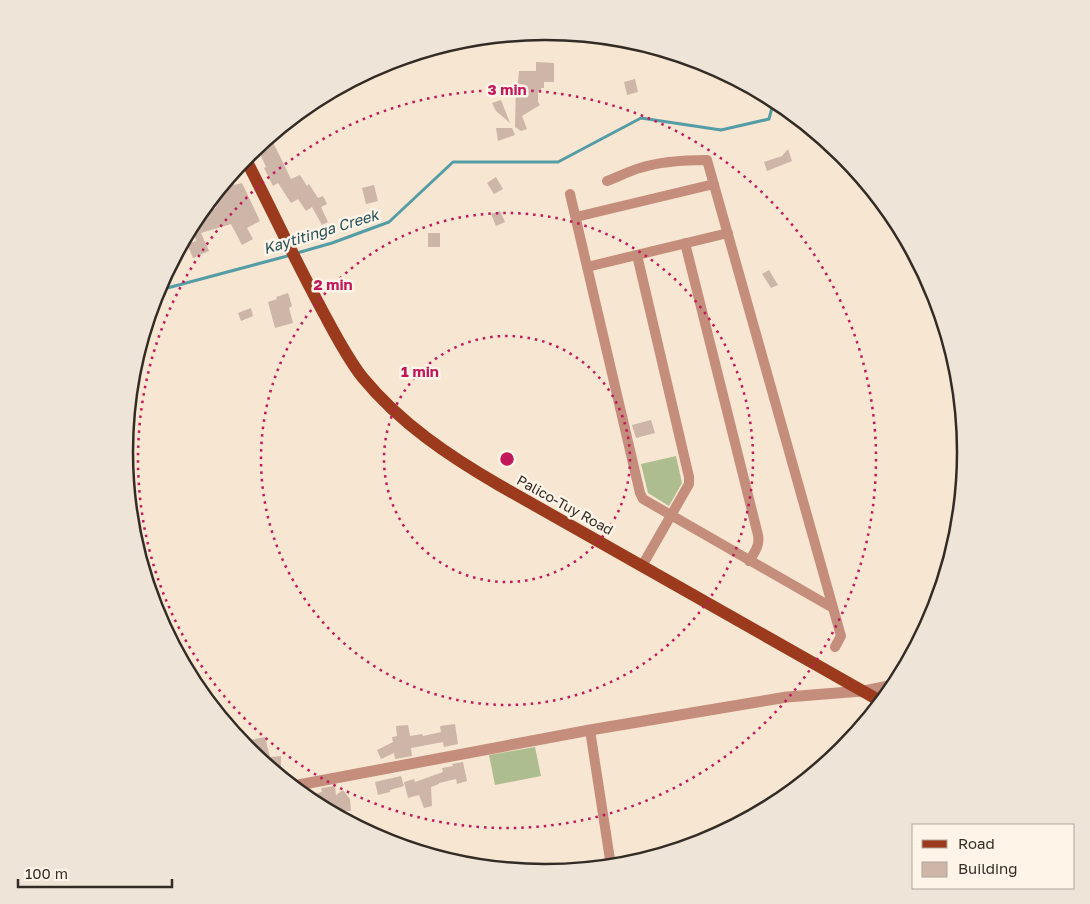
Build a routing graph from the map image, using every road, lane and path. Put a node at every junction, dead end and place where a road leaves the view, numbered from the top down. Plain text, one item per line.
1 (249, 166) edge
2 (607, 181) dead end
3 (714, 184) junction
4 (570, 194) dead end
5 (576, 217) junction
6 (728, 233) junction
7 (685, 243) junction
8 (637, 255) junction
9 (587, 267) junction
10 (671, 517) junction
11 (749, 561) junction
12 (642, 566) junction
13 (833, 608) junction
14 (835, 647) dead end
15 (884, 686) edge
16 (862, 691) junction
17 (875, 698) edge
18 (590, 730) junction
19 (301, 784) edge
20 (610, 858) edge

1 - 12 main road, Palico-Tuy Road
2 - 3 street
3 - 5 street
3 - 6 street
4 - 5 street
5 - 9 street
6 - 7 street
6 - 13 street
7 - 8 street
7 - 11 street
8 - 9 street
8 - 10 street
9 - 10 street
10 - 11 street
10 - 12 street
11 - 13 street
12 - 16 main road, Palico-Tuy Road
13 - 14 street
15 - 16 street
16 - 17 main road, Palico-Tuy Road
16 - 18 street
18 - 19 street
18 - 20 street

